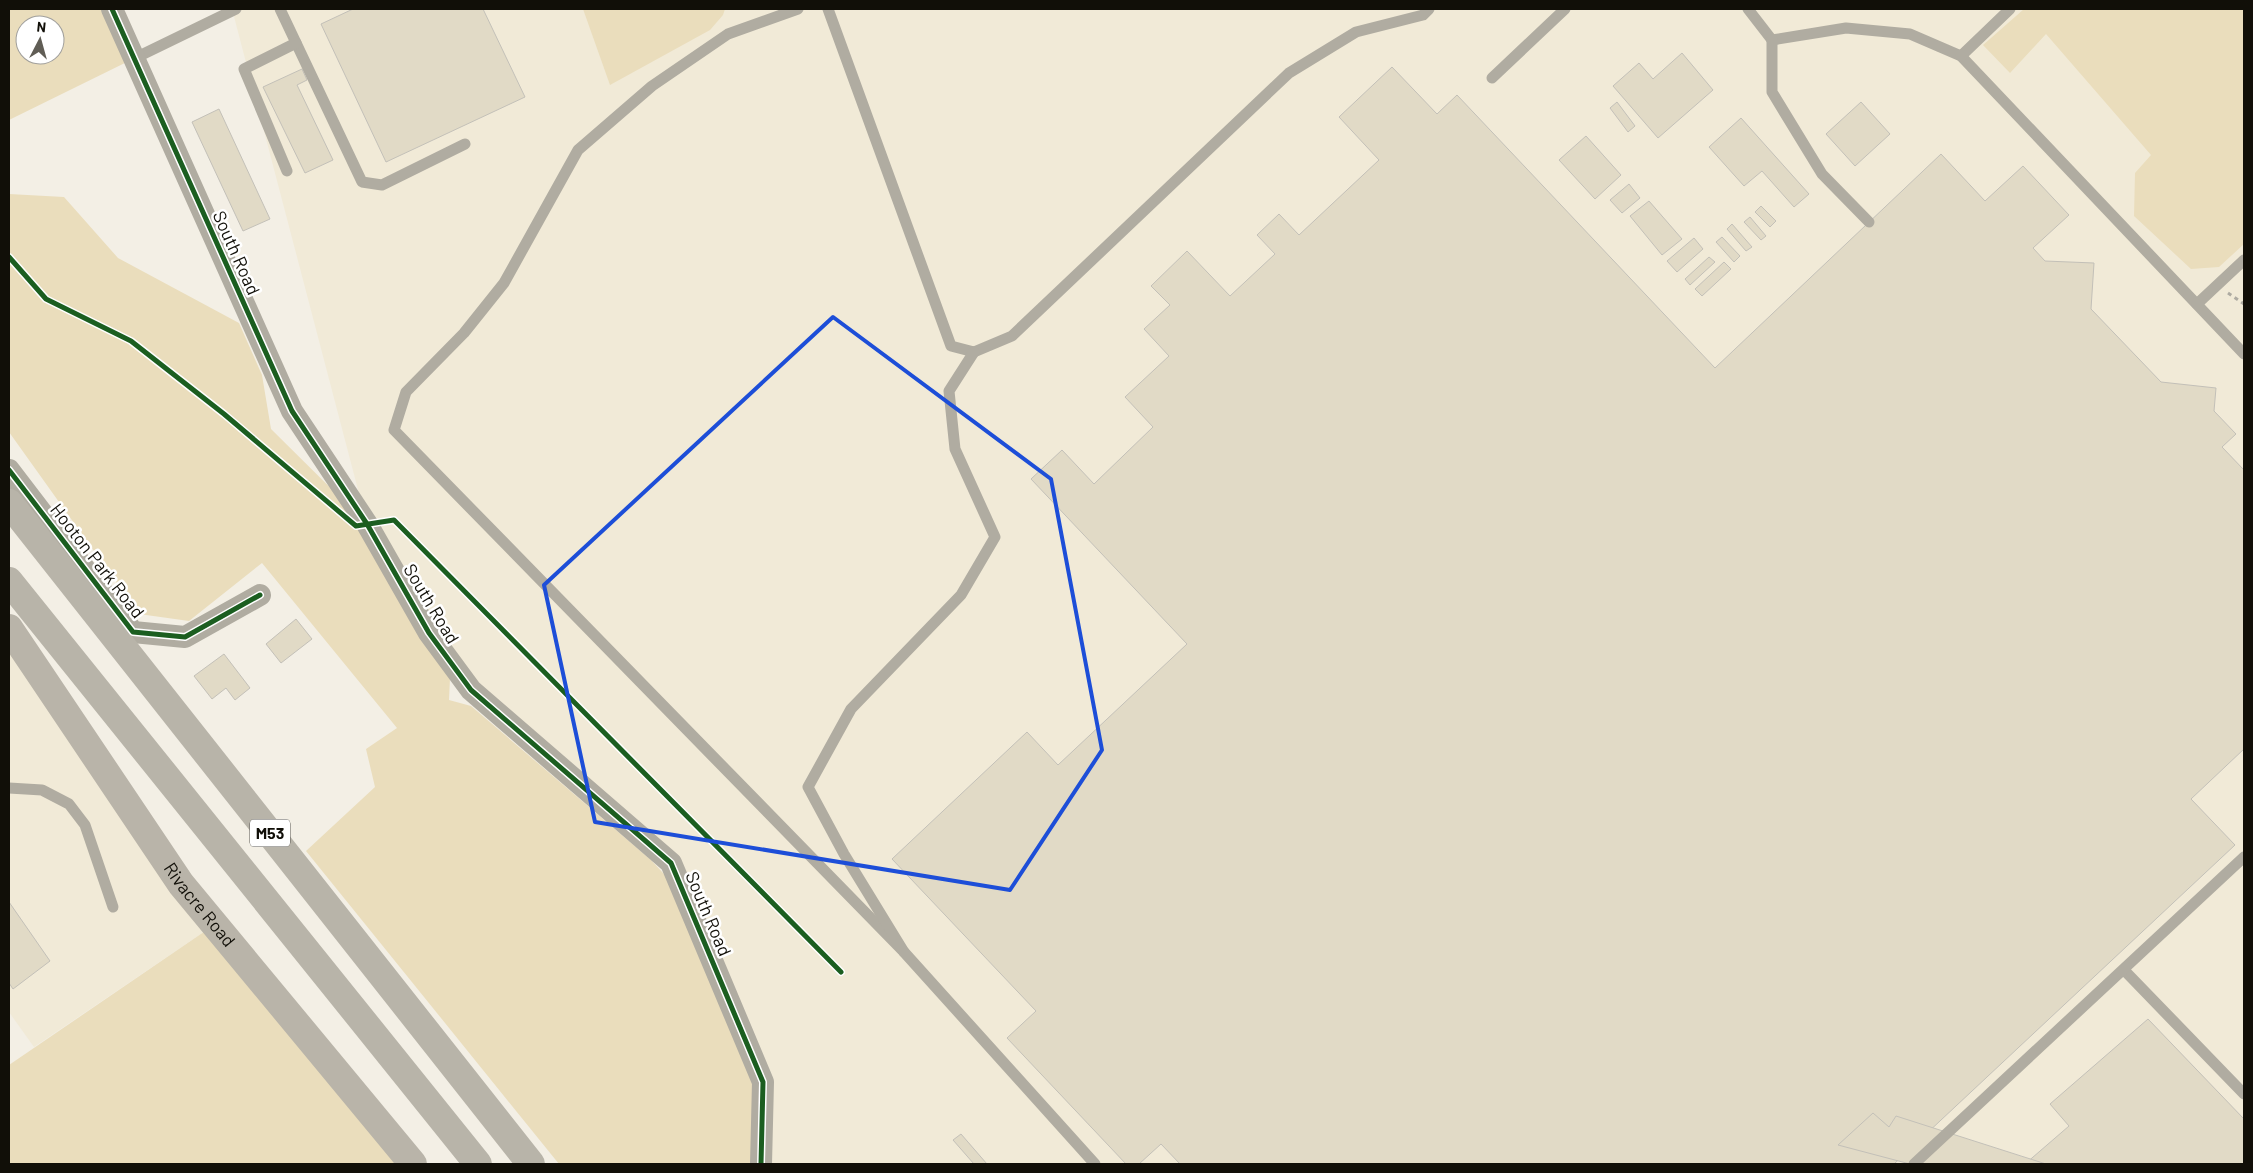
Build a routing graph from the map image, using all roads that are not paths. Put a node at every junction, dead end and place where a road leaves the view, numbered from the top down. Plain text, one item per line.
1 (112, 9) edge
2 (236, 9) edge
3 (280, 9) edge
4 (798, 9) edge
5 (828, 9) edge
6 (1429, 9) edge
7 (1564, 9) edge
8 (1748, 9) edge
9 (2010, 9) edge
10 (771, 13) edge
11 (1772, 40) junction
12 (296, 43) junction
13 (1961, 56) junction
14 (133, 59) junction
15 (1492, 78) dead end
16 (465, 144) dead end
17 (287, 171) dead end
18 (1869, 222) dead end
19 (2244, 260) edge
20 (2197, 304) junction
21 (974, 352) junction
22 (2244, 354) edge
23 (9, 470) edge
24 (9, 503) edge
25 (9, 581) edge
26 (260, 595) dead end
27 (11, 636) edge
28 (9, 788) edge
29 (2244, 858) edge
30 (113, 907) dead end
31 (904, 952) junction
32 (2124, 970) junction
33 (2244, 1094) edge
34 (1918, 1163) edge
35 (413, 1164) edge
36 (478, 1164) edge
37 (531, 1164) edge
38 (761, 1164) edge
39 (1096, 1164) edge

1 - 14 street, South Road
2 - 14 lane
3 - 12 lane
4 - 10 lane
5 - 21 lane
6 - 21 lane
7 - 15 lane
8 - 11 lane
9 - 13 lane
10 - 31 lane
11 - 13 lane
11 - 18 lane
12 - 16 lane
12 - 17 lane
13 - 20 lane
14 - 38 street, South Road
19 - 20 lane
20 - 22 lane
21 - 31 lane
23 - 26 street, Hooton Park Road
24 - 37 highway, M53
25 - 36 highway, M53
27 - 35 main road, Rivacre Road
28 - 30 lane
29 - 32 lane
31 - 39 lane
32 - 33 lane
32 - 34 lane

